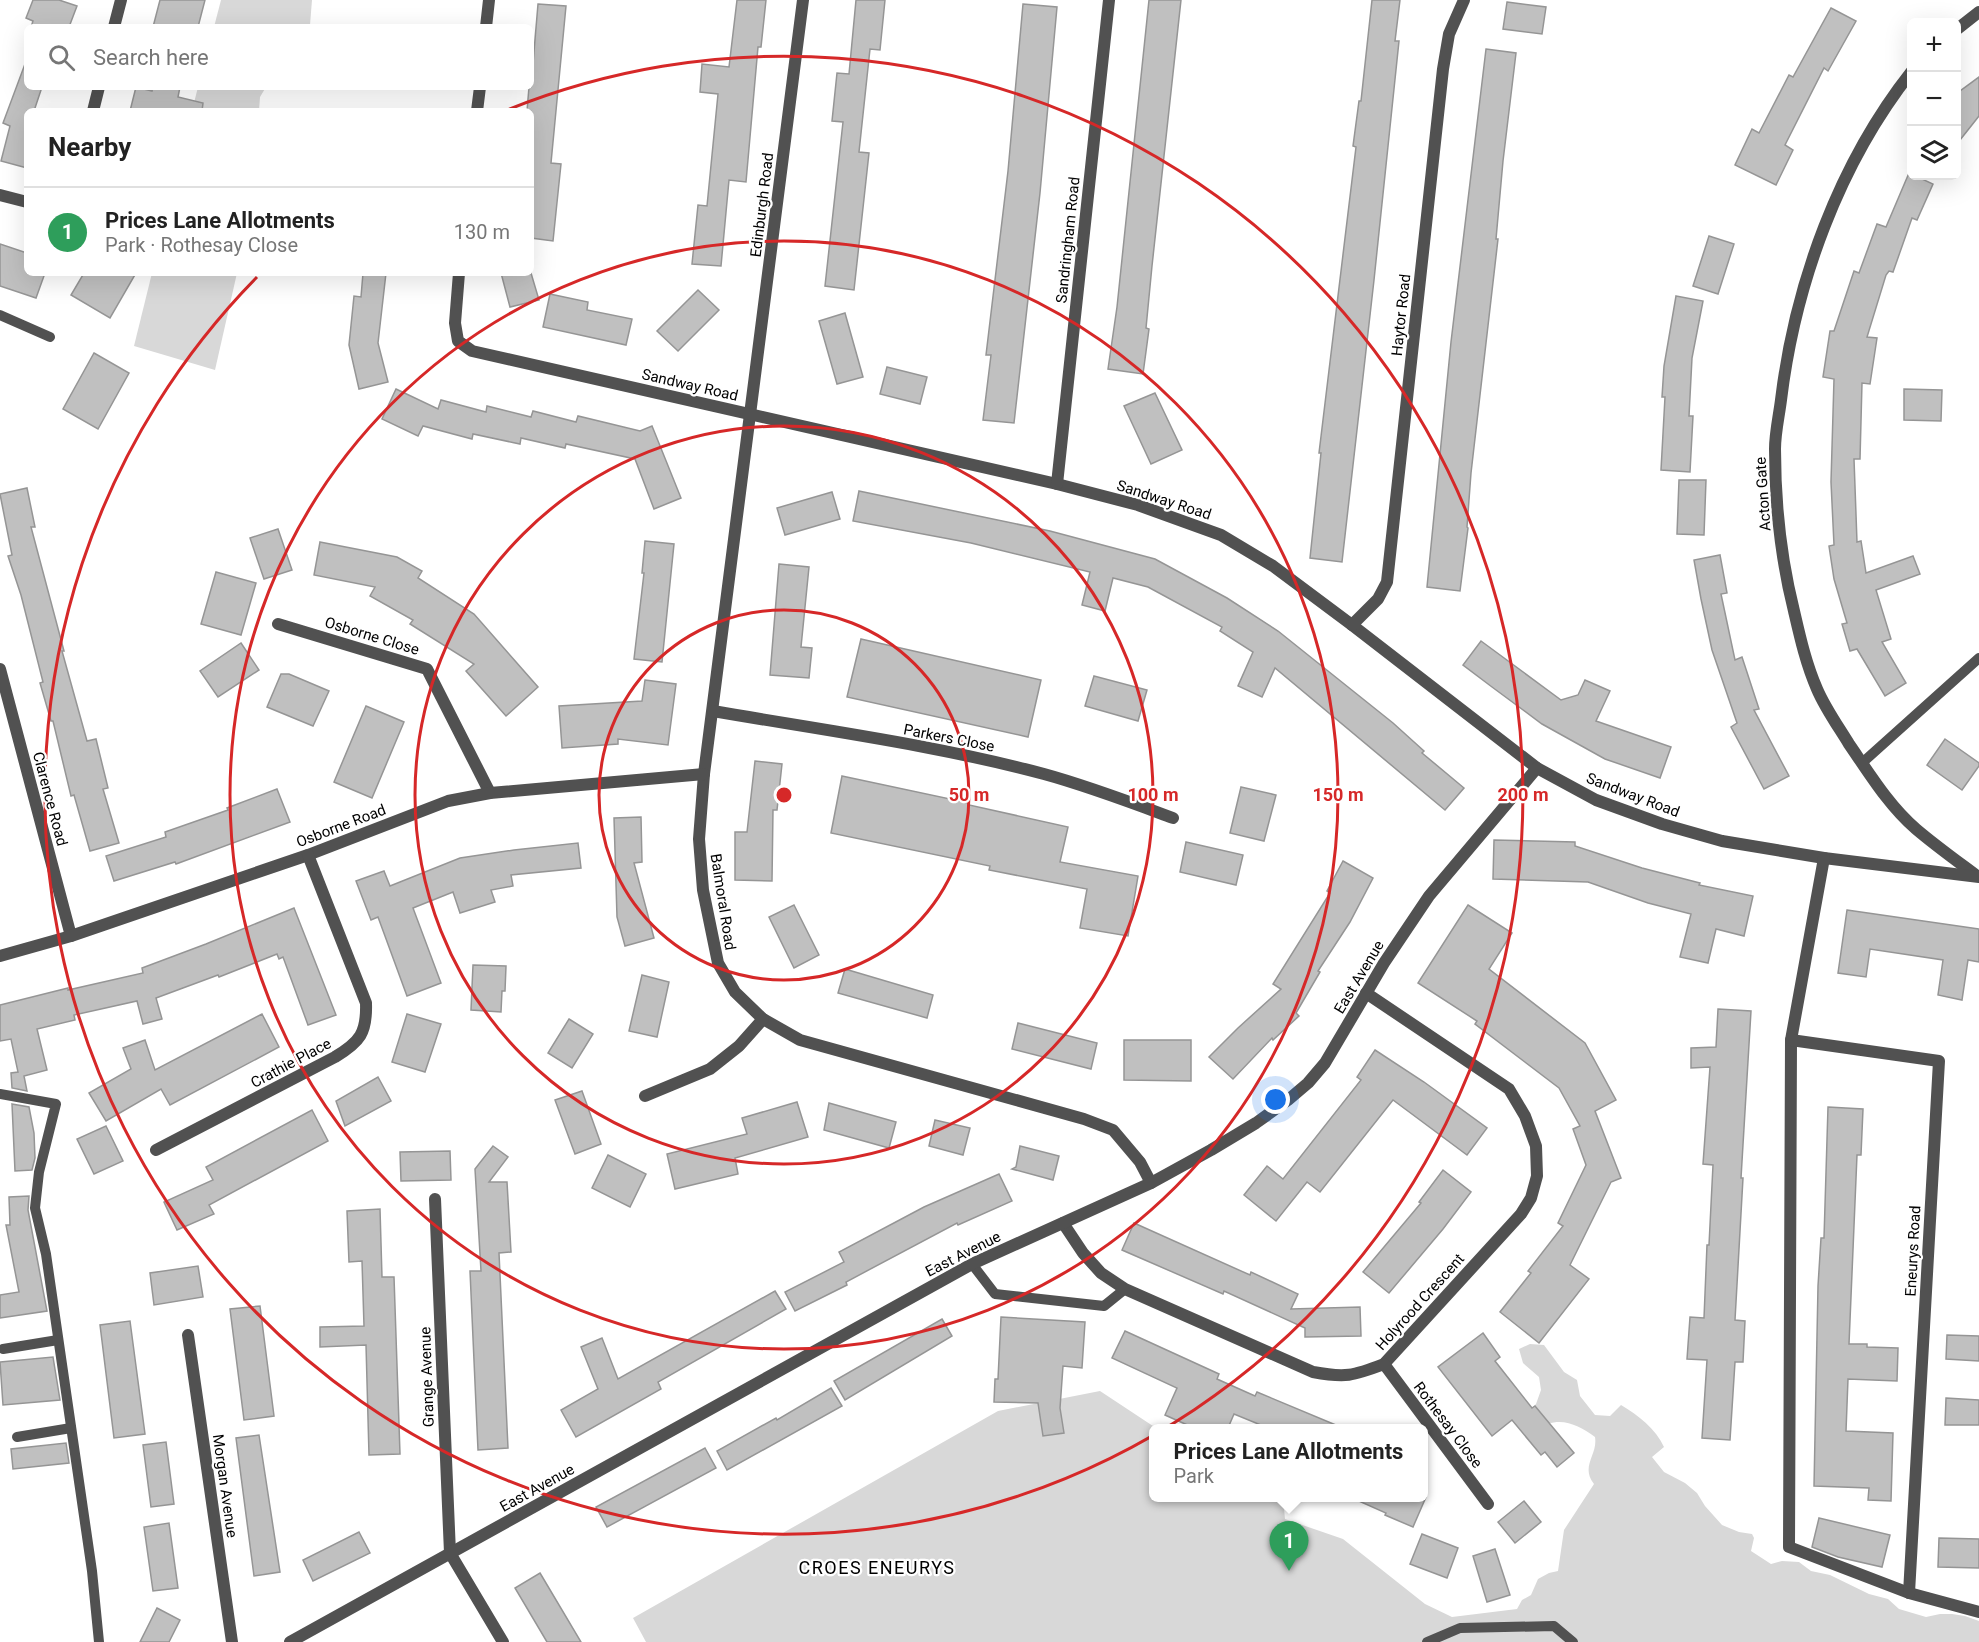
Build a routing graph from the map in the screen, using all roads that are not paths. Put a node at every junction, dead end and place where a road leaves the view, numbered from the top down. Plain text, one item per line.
1 (121, 0) edge
2 (489, 0) edge
3 (803, 0) edge
4 (1109, 0) edge
5 (1464, 0) edge
6 (1979, 12) edge
7 (115, 24) edge
8 (486, 24) edge
9 (1961, 26) edge
10 (1910, 72) edge
11 (98, 90) edge
12 (480, 90) edge
13 (94, 108) edge
14 (477, 108) edge
15 (0, 195) edge
16 (24, 201) edge
17 (459, 276) edge
18 (0, 315) edge
19 (50, 337) dead end
20 (750, 414) junction
21 (1057, 484) junction
22 (278, 624) dead end
23 (1352, 625) junction
24 (1979, 658) edge
25 (0, 669) edge
26 (713, 711) junction
27 (1862, 763) junction
28 (1537, 768) junction
29 (704, 774) junction
30 (490, 793) junction
31 (1173, 818) dead end
32 (308, 855) junction
33 (1824, 858) junction
34 (1978, 877) edge
35 (72, 936) junction
36 (0, 956) edge
37 (1366, 993) junction
38 (763, 1019) junction
39 (1791, 1040) junction
40 (0, 1094) edge
41 (645, 1096) dead end
42 (156, 1150) dead end
43 (1150, 1183) junction
44 (435, 1199) dead end
45 (1063, 1223) junction
46 (972, 1264) junction
47 (1125, 1289) junction
48 (188, 1335) dead end
49 (58, 1340) junction
50 (3, 1350) dead end
51 (1384, 1364) junction
52 (71, 1428) junction
53 (17, 1437) dead end
54 (1488, 1504) dead end
55 (450, 1553) junction
56 (1909, 1593) junction
57 (1979, 1612) edge
58 (99, 1642) edge
59 (232, 1642) edge
60 (290, 1642) edge
61 (503, 1642) edge
62 (1427, 1642) edge
63 (1573, 1642) edge

1 - 7 street
2 - 8 street
3 - 20 street, Edinburgh Road
4 - 21 street, Sandringham Road
5 - 23 street, Haytor Road
6 - 9 street
10 - 27 street, Acton Gate
11 - 13 street
12 - 14 street
15 - 16 street
17 - 20 street, Sandway Road
18 - 19 lane
20 - 21 street, Sandway Road
20 - 26 street, Balmoral Road
21 - 23 street, Sandway Road
22 - 30 street, Osborne Close
23 - 28 street, Sandway Road
24 - 27 lane
25 - 35 street, Clarence Road
26 - 29 street, Balmoral Road
26 - 31 street, Parkers Close
27 - 34 street, Acton Gate
28 - 33 street, Sandway Road
28 - 37 street, East Avenue
29 - 30 street, Osborne Road
29 - 38 street, Balmoral Road
30 - 32 street, Osborne Road
32 - 35 street, Osborne Road
32 - 42 street, Crathie Place
33 - 34 street, Acton Gate
33 - 39 street
35 - 36 street, Osborne Road
37 - 43 street, East Avenue
37 - 51 street, Holyrood Crescent
38 - 41 street
38 - 43 street, Balmoral Road
39 - 56 street
39 - 56 street, Eneurys Road
40 - 49 lane
43 - 45 street, East Avenue
44 - 55 street, Grange Avenue
45 - 46 street, East Avenue
45 - 47 street, Holyrood Crescent
46 - 47 lane
46 - 55 street, East Avenue
47 - 51 street, Holyrood Crescent
48 - 59 street, Morgan Avenue
49 - 50 lane
49 - 52 lane
51 - 54 street, Rothesay Close
52 - 53 lane
52 - 58 lane
55 - 60 street, East Avenue
55 - 61 street
56 - 57 street
62 - 63 lane

